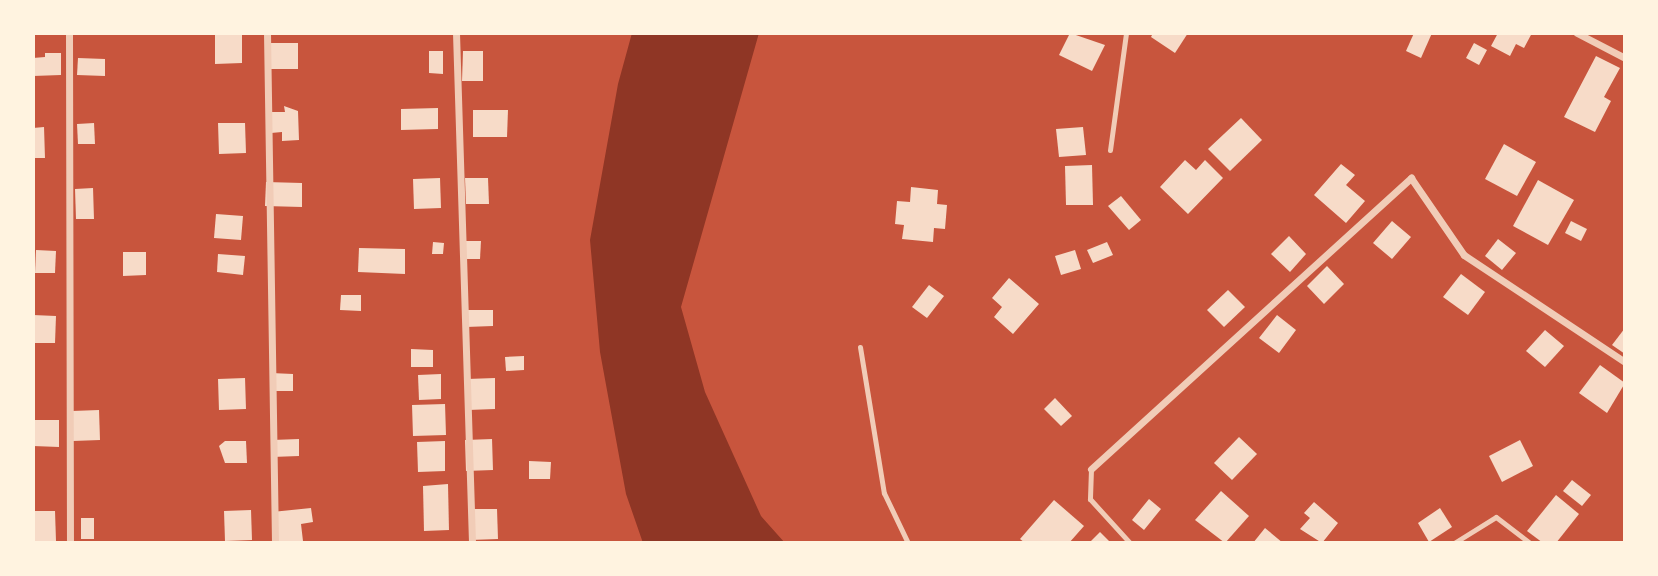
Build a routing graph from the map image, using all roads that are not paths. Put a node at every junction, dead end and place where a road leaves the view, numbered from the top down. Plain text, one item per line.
1 (69, 33) edge
2 (267, 33) edge
3 (456, 33) edge
4 (1126, 33) edge
5 (1577, 33) edge
6 (1625, 58) edge
7 (1110, 150) dead end
8 (860, 347) dead end
9 (1625, 362) edge
10 (1091, 469) joint
11 (70, 543) edge
12 (275, 543) edge
13 (472, 543) edge
14 (908, 543) edge
15 (1130, 543) edge
16 (1454, 543) edge
17 (1530, 543) edge

1 - 11 street
2 - 12 street
3 - 13 street
4 - 7 lane
5 - 6 street
8 - 14 lane
9 - 10 street
10 - 15 lane
16 - 17 lane

